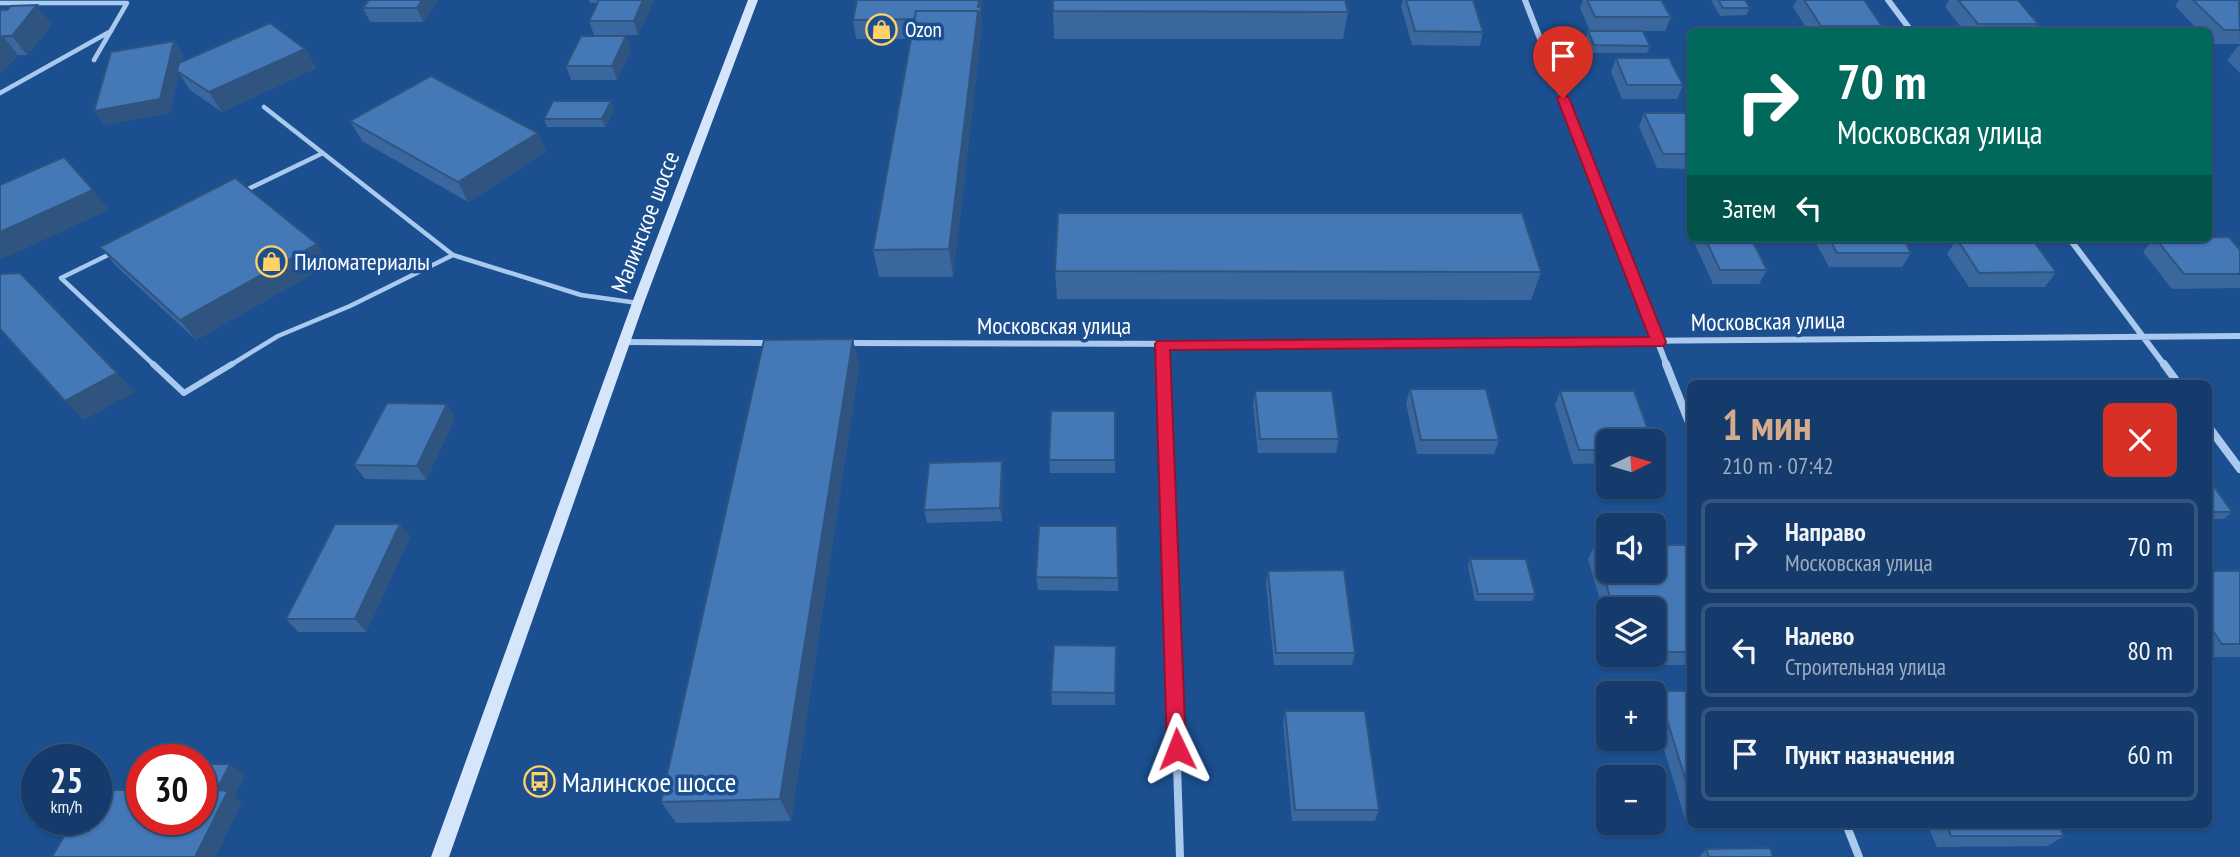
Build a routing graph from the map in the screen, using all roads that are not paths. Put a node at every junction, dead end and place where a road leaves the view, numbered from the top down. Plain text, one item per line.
1 (753, 0) edge
2 (1525, 0) edge
3 (1888, 0) edge
4 (0, 3) edge
5 (1909, 28) edge
6 (111, 31) junction
7 (94, 60) dead end
8 (0, 93) edge
9 (264, 107) dead end
10 (323, 153) junction
11 (236, 194) edge
12 (2072, 242) edge
13 (124, 248) edge
14 (453, 255) junction
15 (638, 303) junction
16 (2143, 336) junction
17 (2240, 336) edge
18 (624, 342) junction
19 (1658, 342) junction
20 (781, 343) edge
21 (836, 343) edge
22 (1163, 344) junction
23 (2176, 380) edge
24 (1687, 417) edge
25 (2212, 431) edge
26 (2240, 469) edge
27 (1847, 828) edge
28 (440, 857) edge
29 (1180, 857) edge
30 (1858, 857) edge

1 - 15 main road, Малинское шоссе
2 - 19 street
3 - 5 street
4 - 6 lane
6 - 7 lane
6 - 8 lane
9 - 10 lane
10 - 11 lane
10 - 14 lane
12 - 16 street
13 - 14 lane
14 - 15 lane
15 - 18 main road, Малинское шоссе
16 - 17 street, Московская улица
16 - 19 street, Московская улица
16 - 23 street
18 - 20 street
18 - 28 main road, Малинское шоссе
19 - 22 street, Московская улица
19 - 24 street
21 - 22 street, Московская улица
22 - 29 street
25 - 26 street
27 - 30 street

